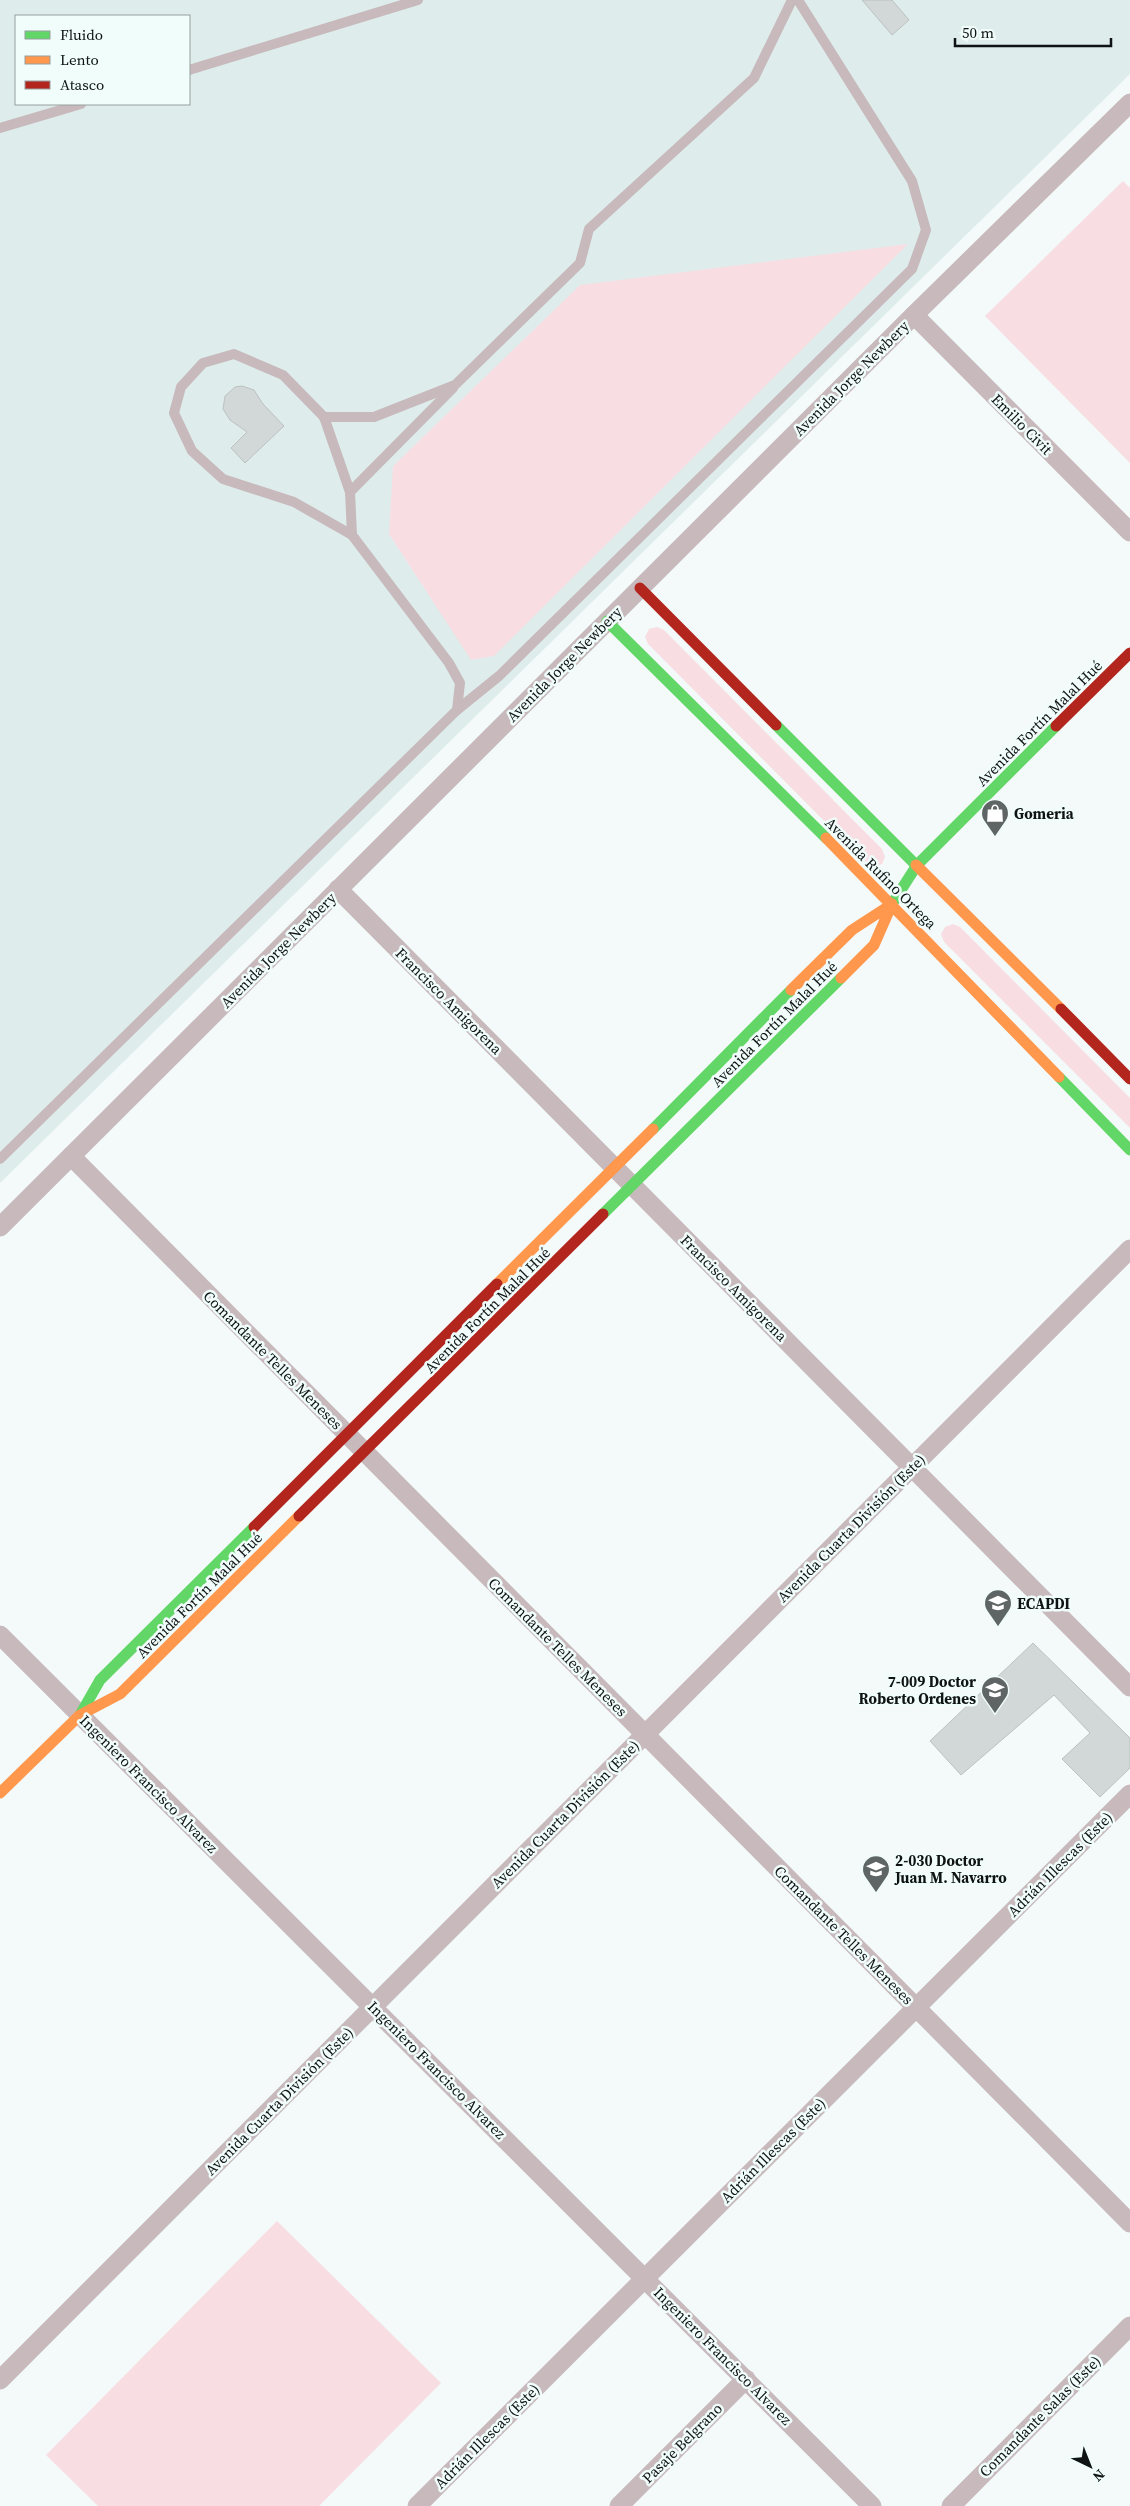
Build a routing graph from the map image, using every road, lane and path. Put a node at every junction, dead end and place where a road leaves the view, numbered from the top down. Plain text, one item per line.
1 (418, 0) edge
2 (792, 0) edge
3 (798, 0) edge
4 (190, 70) edge
5 (1130, 102) edge
6 (77, 105) edge
7 (0, 128) edge
8 (914, 315) junction
9 (455, 385) junction
10 (324, 417) junction
11 (350, 492) junction
12 (1130, 532) edge
13 (352, 535) junction
14 (640, 588) junction
15 (608, 621) junction
16 (1130, 653) edge
17 (457, 710) junction
18 (917, 866) junction
19 (338, 889) junction
20 (892, 904) junction
21 (1130, 1079) edge
22 (1130, 1150) edge
23 (71, 1156) junction
24 (0, 1159) edge
25 (614, 1167) junction
26 (633, 1186) junction
27 (0, 1227) edge
28 (1130, 1249) edge
29 (346, 1434) junction
30 (364, 1452) junction
31 (912, 1467) junction
32 (0, 1635) edge
33 (1130, 1687) edge
34 (80, 1716) junction
35 (645, 1734) junction
36 (0, 1793) edge
37 (1130, 1794) edge
38 (373, 2006) junction
39 (916, 2007) junction
40 (1130, 2223) edge
41 (645, 2278) junction
42 (1130, 2326) edge
43 (746, 2379) junction
44 (0, 2380) edge
45 (417, 2506) edge
46 (619, 2506) edge
47 (872, 2506) edge
48 (951, 2506) edge

1 - 4 lane
2 - 9 lane
3 - 17 lane
5 - 8 street, Avenida Jorge Newbery
6 - 7 lane
8 - 12 street, Emilio Civit
8 - 14 street, Avenida Jorge Newbery
9 - 10 lane
9 - 11 lane
10 - 11 lane
10 - 13 lane
11 - 13 lane
13 - 17 lane
14 - 15 street, Avenida Jorge Newbery
14 - 18 street, Avenida Rufino Ortega
15 - 19 street, Avenida Jorge Newbery
15 - 20 street, Avenida Rufino Ortega
16 - 18 street, Avenida Fortín Malal Hué
17 - 24 lane
18 - 20 street, Avenida Fortín Malal Hué
18 - 21 street, Avenida Rufino Ortega
19 - 23 street, Avenida Jorge Newbery
19 - 25 street, Francisco Amigorena
20 - 22 street, Avenida Rufino Ortega
20 - 25 street, Avenida Fortín Malal Hué
20 - 26 street, Avenida Fortín Malal Hué
23 - 27 street, Avenida Jorge Newbery
23 - 29 street, Comandante Telles Meneses
25 - 26 street, Francisco Amigorena
25 - 29 street, Avenida Fortín Malal Hué
26 - 30 street, Avenida Fortín Malal Hué
26 - 31 street, Francisco Amigorena
28 - 31 street, Avenida Cuarta División (Este)
29 - 30 street, Comandante Telles Meneses
29 - 34 street, Avenida Fortín Malal Hué
30 - 34 street, Avenida Fortín Malal Hué
30 - 35 street, Comandante Telles Meneses
31 - 33 street, Francisco Amigorena
31 - 35 street, Avenida Cuarta División (Este)
32 - 34 street, Ingeniero Francisco Alvarez
34 - 36 street, Avenida Fortín Malal Hué
34 - 38 street, Ingeniero Francisco Alvarez
35 - 38 street, Avenida Cuarta División (Este)
35 - 39 street, Comandante Telles Meneses
37 - 39 street, Adrián Illescas (Este)
38 - 41 street, Ingeniero Francisco Alvarez
38 - 44 street, Avenida Cuarta División (Este)
39 - 40 street, Comandante Telles Meneses
39 - 41 street, Adrián Illescas (Este)
41 - 43 street, Ingeniero Francisco Alvarez
41 - 45 street, Adrián Illescas (Este)
42 - 48 street, Comandante Salas (Este)
43 - 46 street, Pasaje Belgrano
43 - 47 street, Ingeniero Francisco Alvarez

